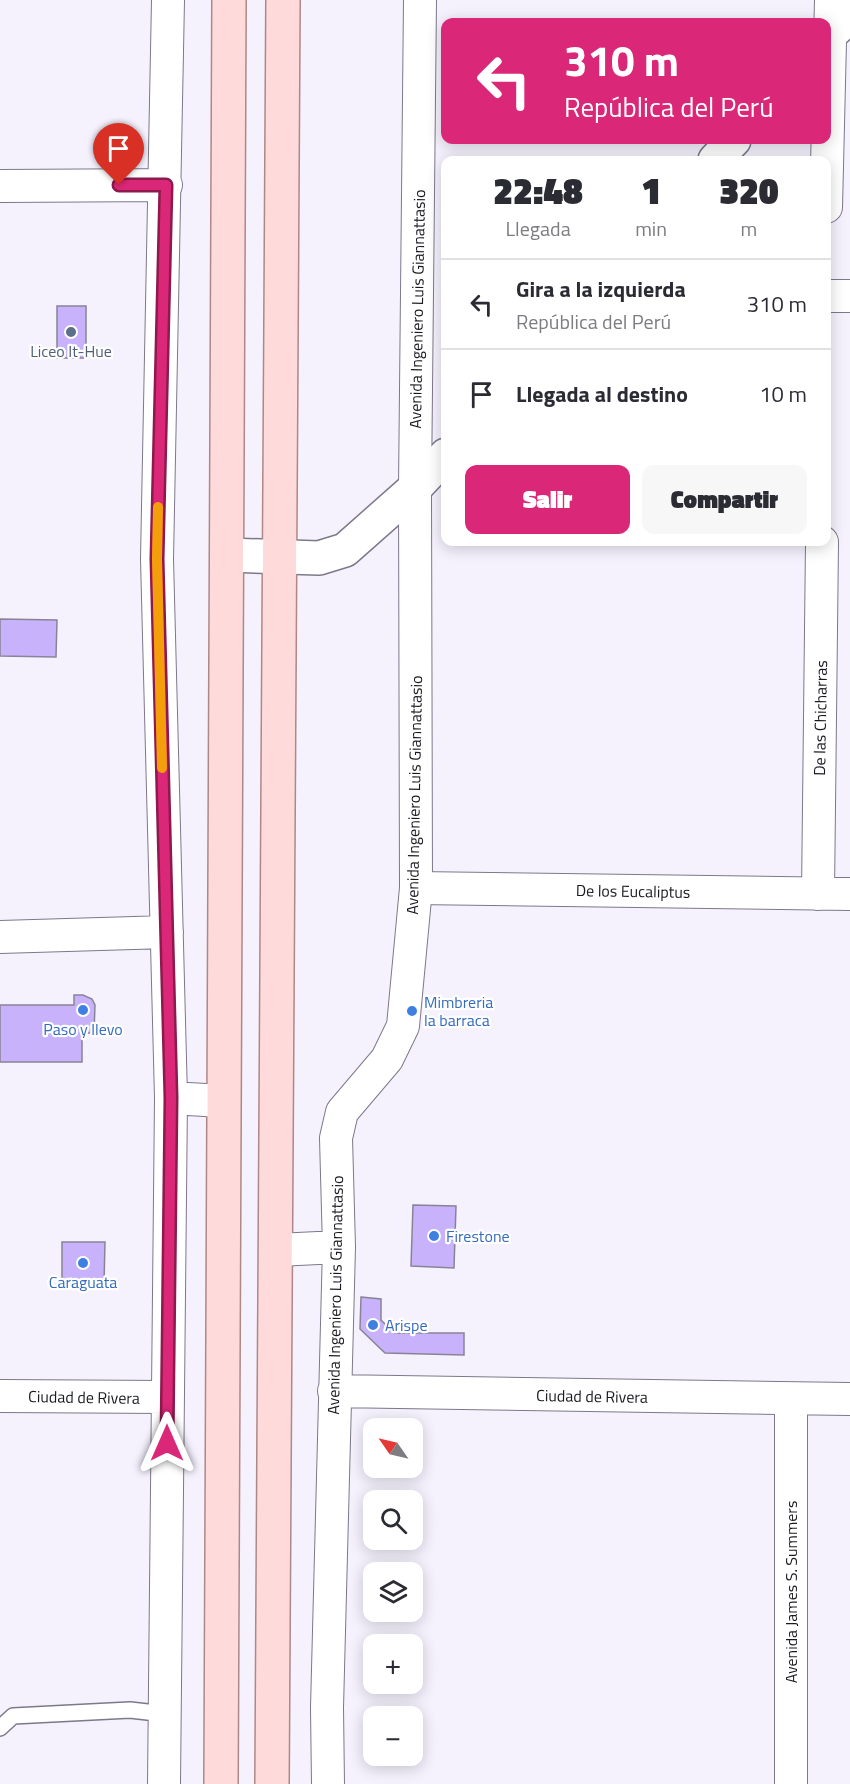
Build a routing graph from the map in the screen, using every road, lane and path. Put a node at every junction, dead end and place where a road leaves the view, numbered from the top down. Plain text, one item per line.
1 (168, 0) edge
2 (229, 0) edge
3 (283, 0) edge
4 (420, 0) edge
5 (831, 0) edge
6 (836, 29) edge
7 (831, 118) edge
8 (730, 144) edge
9 (719, 156) edge
10 (166, 185) junction
11 (0, 186) edge
12 (831, 296) edge
13 (850, 296) edge
14 (441, 460) edge
15 (416, 488) junction
16 (822, 546) edge
17 (227, 555) junction
18 (280, 555) junction
19 (416, 888) junction
20 (818, 894) junction
21 (850, 894) edge
22 (167, 932) junction
23 (0, 937) edge
24 (171, 1098) junction
25 (222, 1101) junction
26 (339, 1247) junction
27 (277, 1250) junction
28 (334, 1391) junction
29 (0, 1396) edge
30 (167, 1397) junction
31 (791, 1399) junction
32 (850, 1399) edge
33 (165, 1714) junction
34 (0, 1728) edge
35 (164, 1784) edge
36 (221, 1784) edge
37 (272, 1784) edge
38 (328, 1784) edge
39 (791, 1784) edge

1 - 10 street
2 - 17 main road
3 - 18 main road
4 - 15 street, Avenida Ingeniero Luis Giannattasio
5 - 6 street
6 - 7 street
8 - 9 street
10 - 11 street
10 - 22 street
12 - 13 street
14 - 15 street
15 - 18 street
15 - 19 street, Avenida Ingeniero Luis Giannattasio
16 - 20 street, De las Chicharras
17 - 18 street
17 - 25 main road
18 - 27 main road
19 - 20 street, De los Eucaliptus
19 - 26 street, Avenida Ingeniero Luis Giannattasio
20 - 21 street, De los Eucaliptus
22 - 23 street
22 - 24 street
24 - 25 street
24 - 30 street
25 - 36 main road
26 - 27 street
26 - 28 street, Avenida Ingeniero Luis Giannattasio
27 - 37 main road
28 - 31 street, Ciudad de Rivera
28 - 38 street, Avenida Ingeniero Luis Giannattasio
29 - 30 street, Ciudad de Rivera
30 - 33 street
31 - 32 street, Ciudad de Rivera
31 - 39 street, Avenida James S. Summers
33 - 34 lane
33 - 35 street

